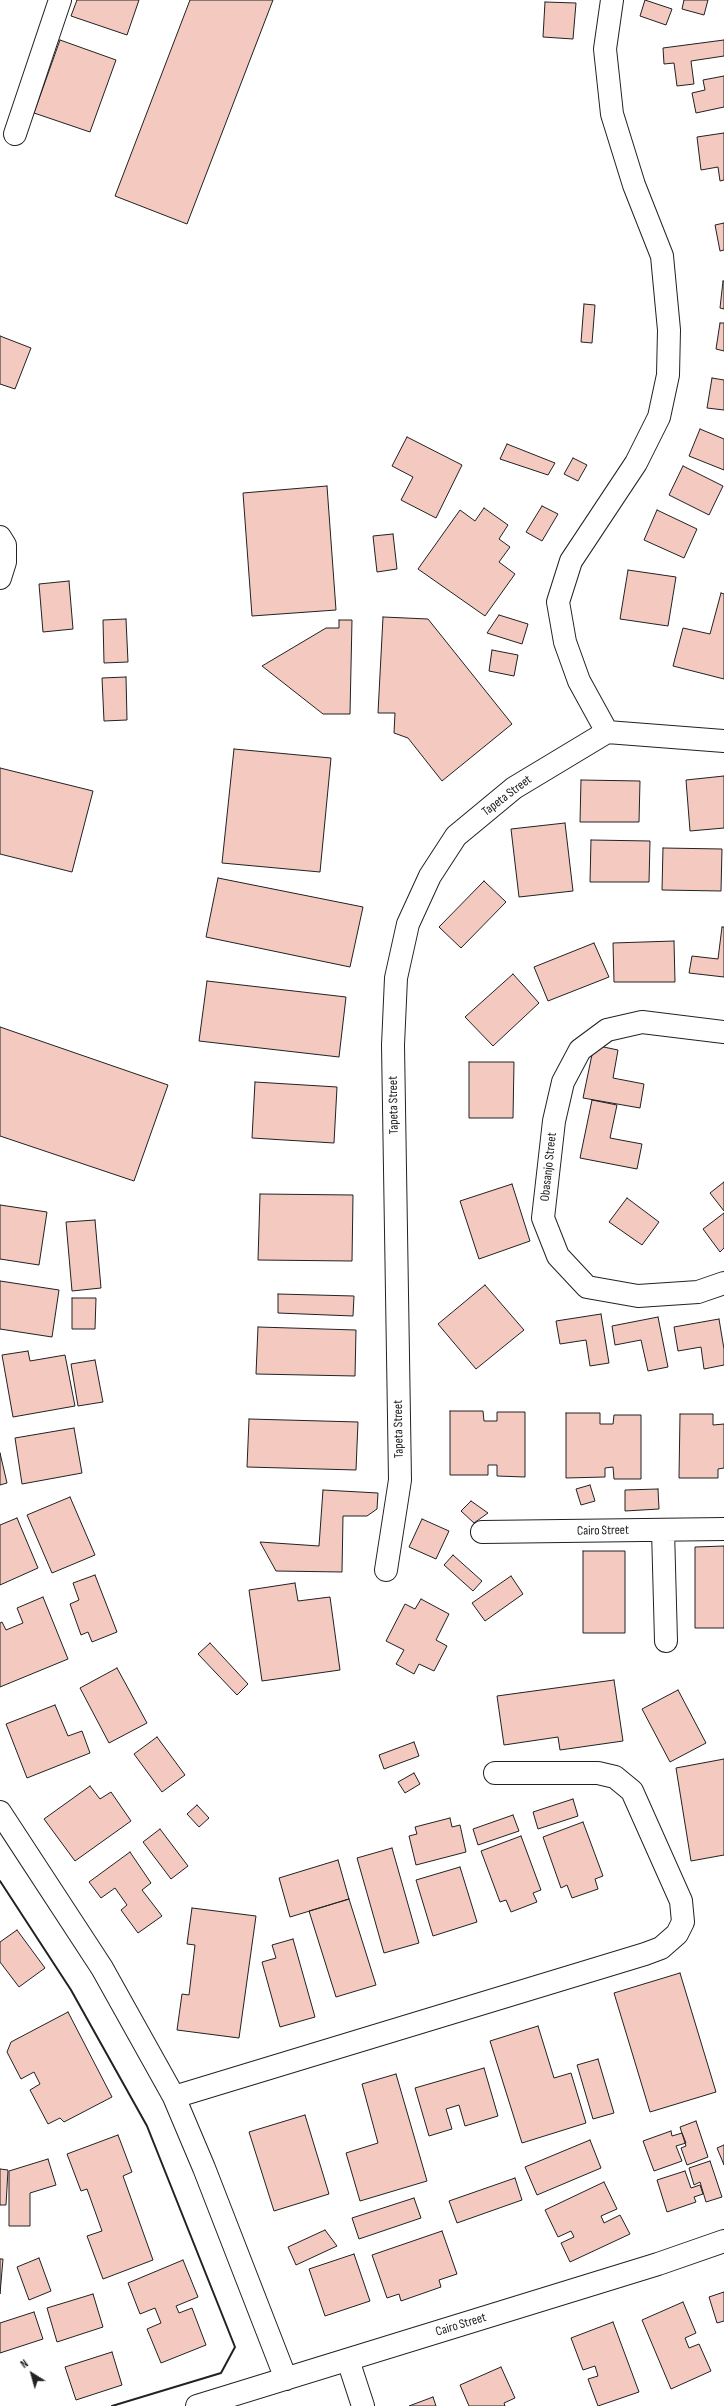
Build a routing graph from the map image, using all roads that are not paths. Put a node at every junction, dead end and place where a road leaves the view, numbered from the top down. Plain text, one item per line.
1 (60, 0) edge
2 (612, 0) edge
3 (15, 134) dead end
4 (0, 537) edge
5 (0, 578) edge
6 (607, 732) junction
7 (724, 741) edge
8 (724, 1032) edge
9 (724, 1283) edge
10 (724, 1529) edge
11 (663, 1530) junction
12 (482, 1532) dead end
13 (386, 1570) dead end
14 (666, 1641) dead end
15 (495, 1773) dead end
16 (0, 1812) edge
17 (174, 2097) junction
18 (724, 2241) edge
19 (348, 2360) junction
20 (286, 2378) junction
21 (197, 2406) edge
22 (363, 2406) edge

1 - 3 street
2 - 6 street
4 - 5 street
6 - 7 street
6 - 13 street, Tapeta Street
8 - 9 street, Obasanjo Street
10 - 11 street, Cairo Street
11 - 12 street, Cairo Street
11 - 14 street
15 - 17 street
16 - 17 street
17 - 20 street
18 - 19 street, Cairo Street
19 - 20 street, Cairo Street
19 - 22 street
20 - 21 street, Cairo Street

